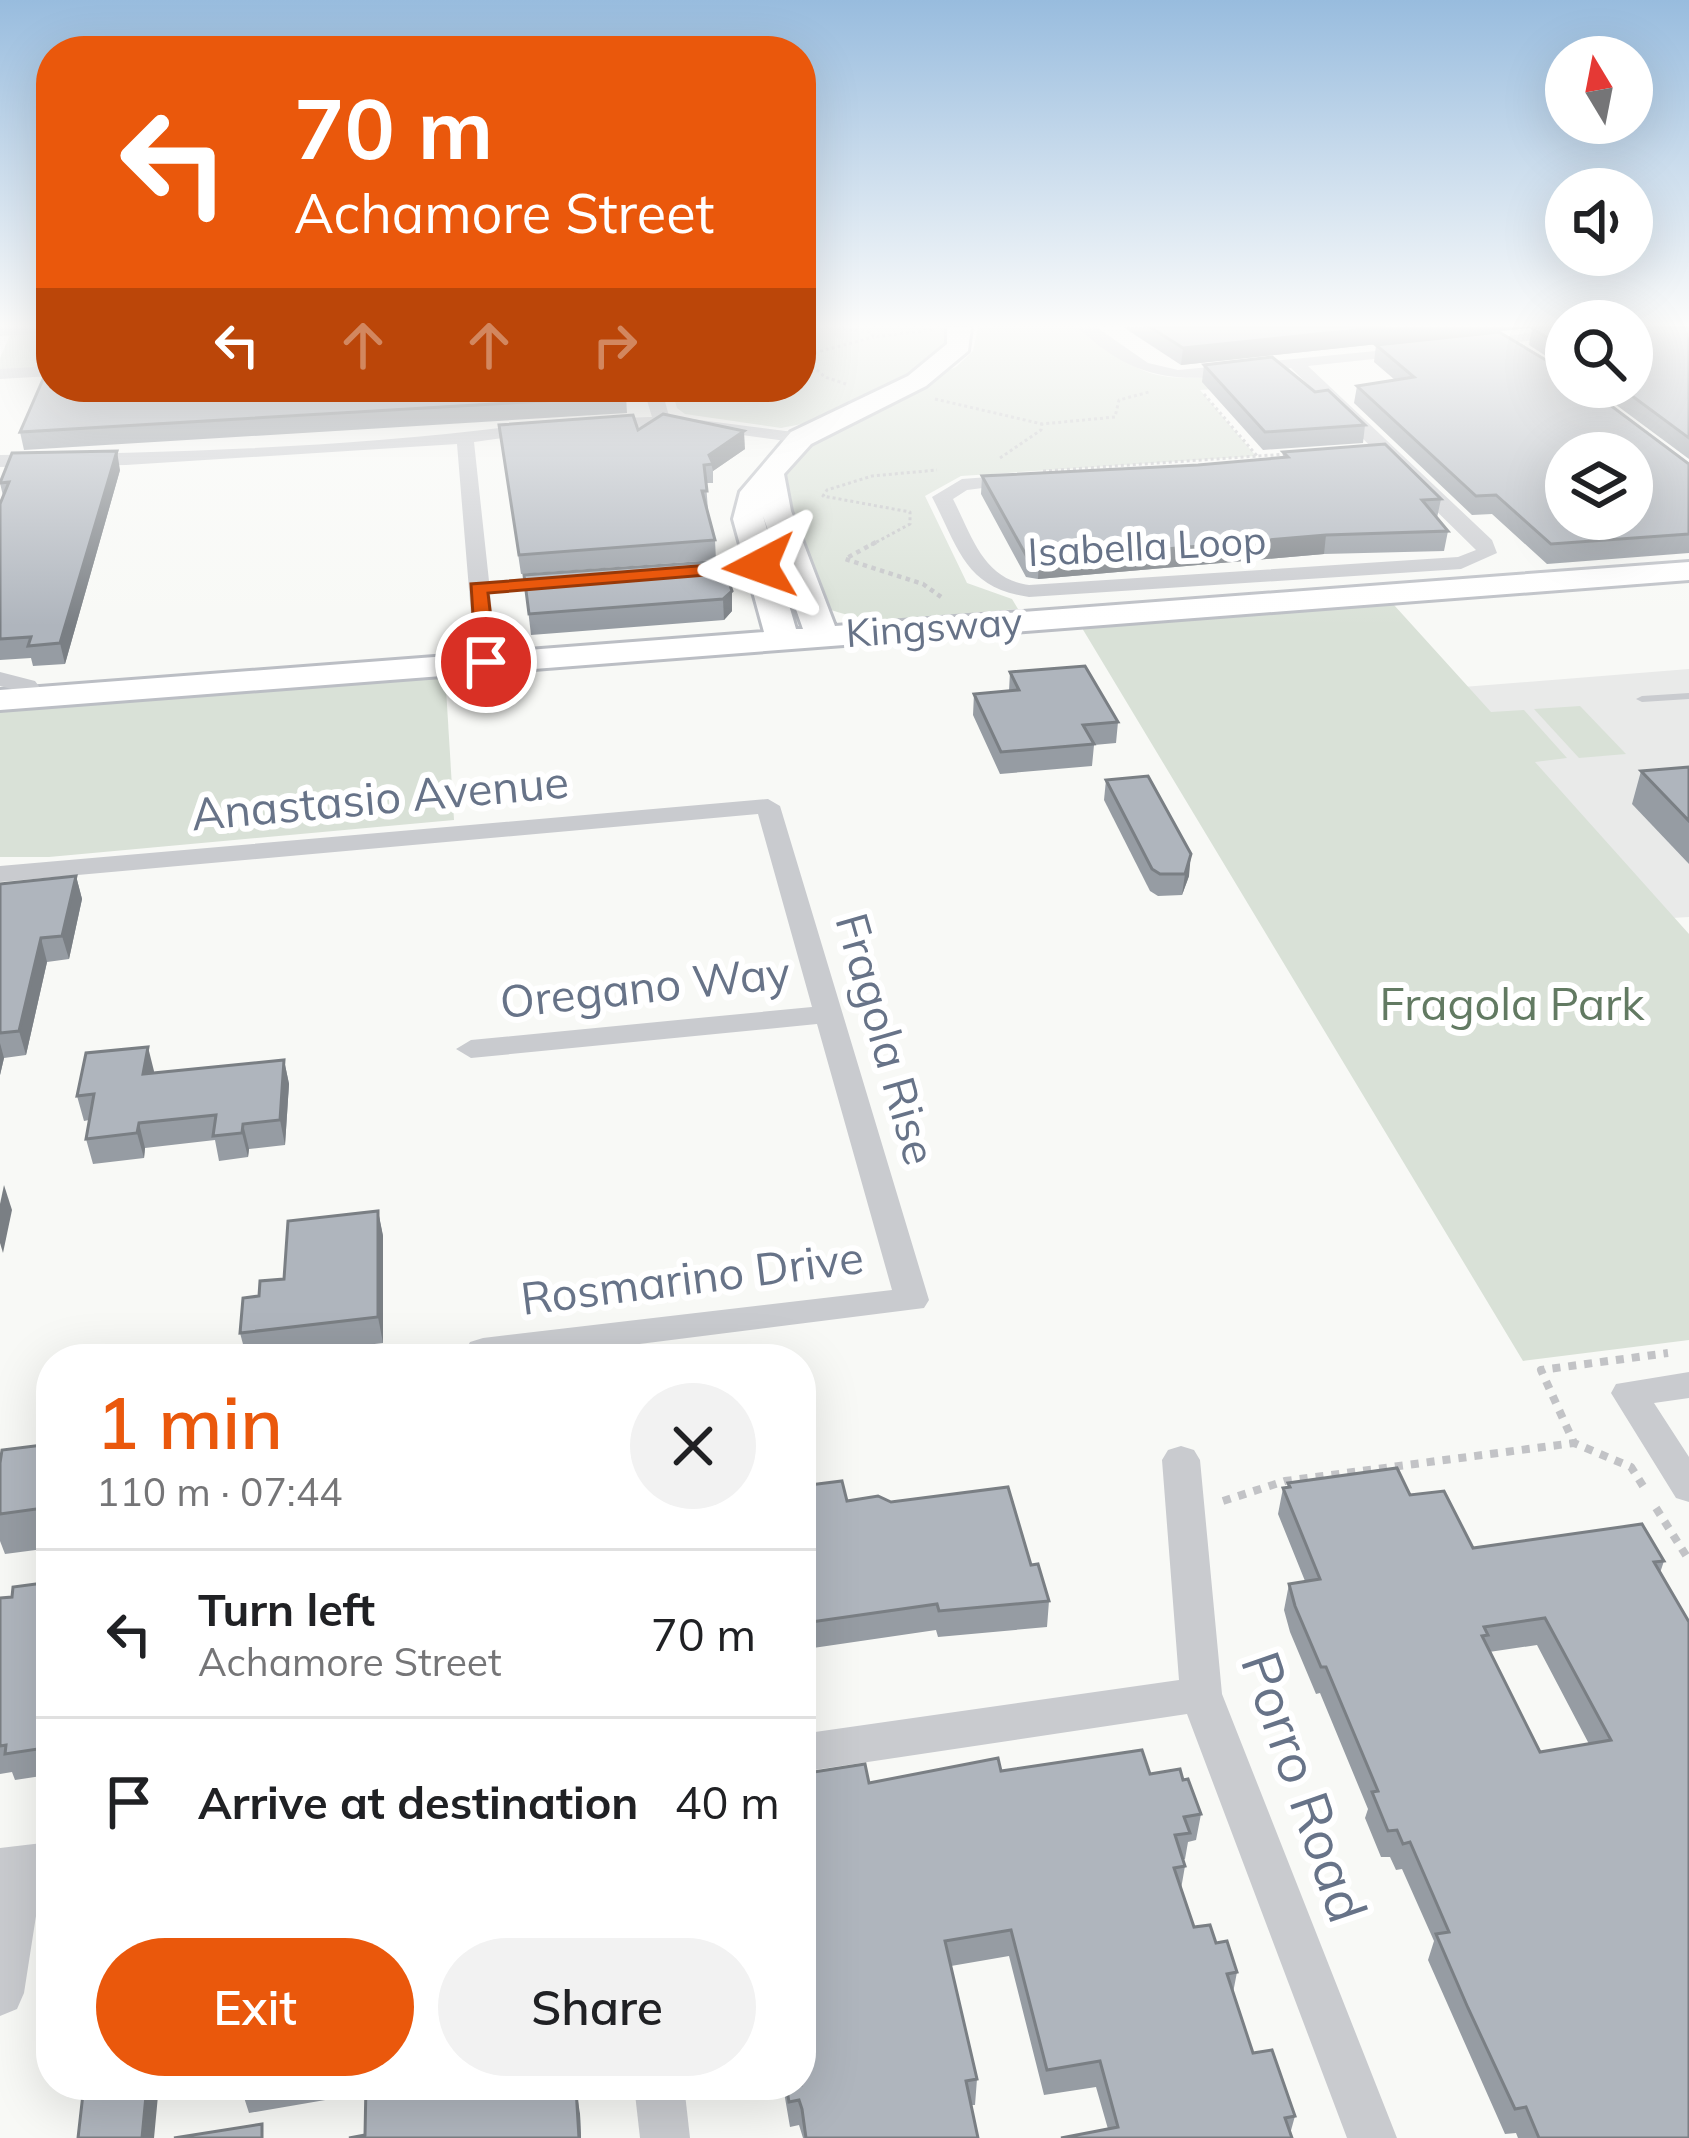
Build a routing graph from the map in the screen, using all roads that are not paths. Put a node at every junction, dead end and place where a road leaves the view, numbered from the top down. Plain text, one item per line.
1 (558, 427) edge
2 (709, 427) edge
3 (824, 427) edge
4 (1353, 427) edge
5 (465, 438) junction
6 (801, 438) junction
7 (0, 461) edge
8 (770, 473) junction
9 (1049, 476) edge
10 (760, 566) junction
11 (1689, 571) edge
12 (666, 574) edge
13 (574, 580) edge
14 (478, 588) junction
15 (822, 636) junction
16 (782, 639) junction
17 (486, 662) junction
18 (0, 679) edge
19 (1689, 696) edge
20 (36, 698) junction
21 (1642, 699) dead end
22 (0, 700) edge
23 (768, 806) joint
24 (0, 874) edge
25 (828, 1014) junction
26 (471, 1049) dead end
27 (912, 1300) joint
28 (542, 1344) edge
29 (1689, 1384) edge
30 (1183, 1480) road end
31 (1689, 1488) edge
32 (1201, 1694) junction
33 (816, 1751) edge
34 (24, 1866) edge
35 (0, 1993) edge
36 (661, 2100) edge
37 (665, 2138) edge
38 (1372, 2138) edge

1 - 5 street
2 - 6 street
3 - 6 street
4 - 9 street, Isabella Loop
5 - 7 street
5 - 14 street
6 - 8 street
8 - 10 street
8 - 15 street
10 - 12 street
10 - 16 street
11 - 15 street, Kingsway
13 - 14 street
14 - 17 street
15 - 16 street, Kingsway
16 - 17 street, Kingsway
17 - 20 street, Kingsway
18 - 20 street
19 - 21 lane
20 - 22 street, Kingsway
23 - 24 street, Anastasio Avenue
23 - 25 street, Fragola Rise
25 - 26 street, Oregano Way
25 - 27 street, Fragola Rise
27 - 28 street, Rosmarino Drive
29 - 31 street
30 - 32 street, Porro Road
32 - 33 street
32 - 38 street, Porro Road
34 - 35 street
36 - 37 street

